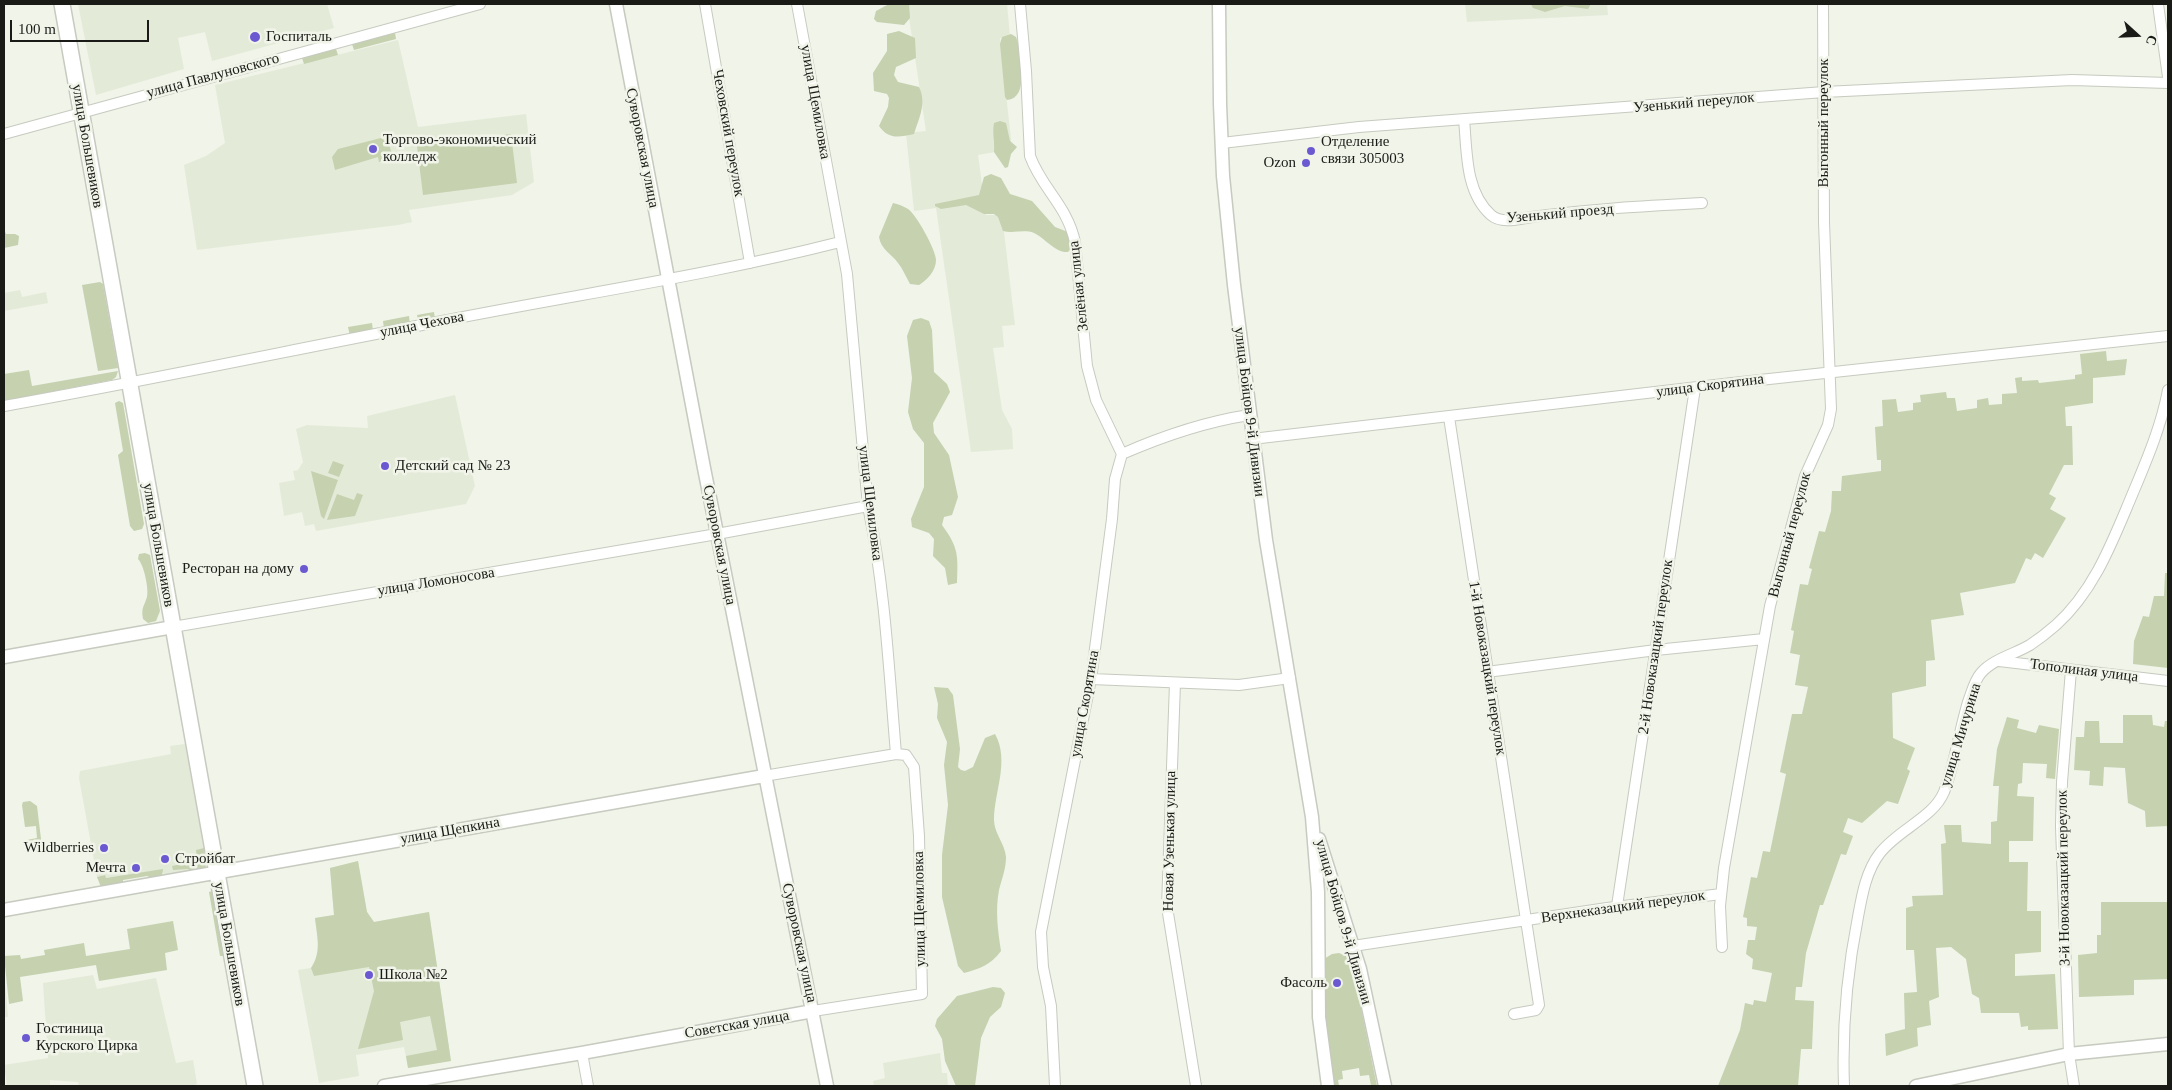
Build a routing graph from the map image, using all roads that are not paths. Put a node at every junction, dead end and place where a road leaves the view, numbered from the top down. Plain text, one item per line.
1 (62, 4) edge
2 (480, 4) edge
3 (616, 4) edge
4 (705, 4) edge
5 (797, 4) edge
6 (1020, 4) edge
7 (1219, 4) edge
8 (1822, 4) edge
9 (2158, 4) edge
10 (2168, 77) edge
11 (2168, 84) edge
12 (1824, 92) junction
13 (82, 112) junction
14 (1464, 119) junction
15 (4, 134) edge
16 (1222, 143) junction
17 (1702, 203) dead end
18 (840, 242) junction
19 (750, 262) junction
20 (668, 280) junction
21 (2168, 336) edge
22 (1830, 373) junction
23 (128, 381) junction
24 (1694, 388) junction
25 (2168, 390) edge
26 (4, 406) edge
27 (1249, 415) junction
28 (1449, 417) junction
29 (1252, 439) junction
30 (1122, 454) junction
31 (868, 506) junction
32 (717, 534) junction
33 (173, 627) junction
34 (1764, 639) junction
35 (1656, 650) junction
36 (4, 657) edge
37 (1999, 661) junction
38 (2071, 670) junction
39 (1487, 672) junction
40 (1290, 678) junction
41 (1091, 679) junction
42 (2168, 681) edge
43 (1175, 683) junction
44 (896, 754) junction
45 (764, 776) junction
46 (1312, 817) junction
47 (216, 872) junction
48 (1720, 894) junction
49 (1617, 906) junction
50 (4, 910) edge
51 (1526, 920) junction
52 (1353, 946) junction
53 (1722, 947) dead end
54 (922, 994) joint
55 (813, 1011) junction
56 (1514, 1014) dead end
57 (2168, 1044) edge
58 (582, 1053) junction
59 (2069, 1054) junction
60 (255, 1086) edge
61 (384, 1086) edge
62 (588, 1086) edge
63 (827, 1086) edge
64 (1055, 1086) edge
65 (1196, 1086) edge
66 (1328, 1086) edge
67 (1385, 1086) edge
68 (1844, 1086) edge
69 (1916, 1086) edge
70 (2074, 1086) edge

1 - 13 main road, улица Большевиков
2 - 13 street, улица Павлуновского
3 - 20 street, Суворовская улица
4 - 19 street, Чеховский переулок
5 - 18 street, улица Щемиловка
6 - 30 street, Зелёная улица
7 - 16 street, улица Бойцов 9-й Дивизии
8 - 12 street, Выгонный переулок
9 - 10 street
11 - 12 street, Узенький переулок
12 - 14 street, Узенький переулок
12 - 22 street, Выгонный переулок
13 - 15 street, улица Павлуновского
13 - 23 main road, улица Большевиков
14 - 16 street, Узенький переулок
14 - 17 street, Узенький проезд
16 - 27 street, улица Бойцов 9-й Дивизии
18 - 19 street, улица Чехова
18 - 31 street, улица Щемиловка
19 - 20 street, улица Чехова
20 - 23 street, улица Чехова
20 - 32 street, Суворовская улица
21 - 22 street, улица Скорятина
22 - 24 street, улица Скорятина
22 - 34 street, Выгонный переулок
23 - 26 street, улица Чехова
23 - 33 main road, улица Большевиков
24 - 28 street, улица Скорятина
24 - 35 street, 2-й Новоказацкий переулок
25 - 37 street, улица Мичурина
27 - 29 street, улица Бойцов 9-й Дивизии
27 - 30 street
28 - 29 street, улица Скорятина
28 - 39 street, 1-й Новоказацкий переулок
29 - 40 street, улица Бойцов 9-й Дивизии
30 - 41 street, улица Скорятина
31 - 32 street, улица Ломоносова
31 - 44 street, улица Щемиловка
32 - 33 street, улица Ломоносова
32 - 45 street, Суворовская улица
33 - 36 street, улица Ломоносова
33 - 47 main road, улица Большевиков
34 - 35 street
34 - 48 street, Выгонный переулок
35 - 39 street
35 - 49 street, 2-й Новоказацкий переулок
37 - 38 street, Тополиная улица
37 - 68 street, улица Мичурина
38 - 42 street, Тополиная улица
38 - 59 street, 3-й Новоказацкий переулок
39 - 51 street, 1-й Новоказацкий переулок
40 - 43 street
40 - 46 street, улица Бойцов 9-й Дивизии
41 - 43 street
41 - 64 street, улица Скорятина
43 - 65 street, Новая Узенькая улица
44 - 45 street, улица Щепкина
44 - 54 street, улица Щемиловка
45 - 47 street, улица Щепкина
45 - 55 street, Суворовская улица
46 - 52 street, улица Бойцов 9-й Дивизии
46 - 66 street, улица Бойцов 9-й Дивизии
47 - 50 street, улица Щепкина
47 - 60 main road, улица Большевиков
48 - 49 street, Верхнеказацкий переулок
48 - 53 street, Выгонный переулок
49 - 51 street, Верхнеказацкий переулок
51 - 52 street, Верхнеказацкий переулок
51 - 56 street, Верхнеказацкий переулок
52 - 67 street, улица Бойцов 9-й Дивизии
54 - 55 street, Советская улица
55 - 58 street, Советская улица
55 - 63 street, Суворовская улица
57 - 59 street
58 - 61 street, Советская улица
58 - 62 street
59 - 69 street
59 - 70 street, 3-й Новоказацкий переулок

